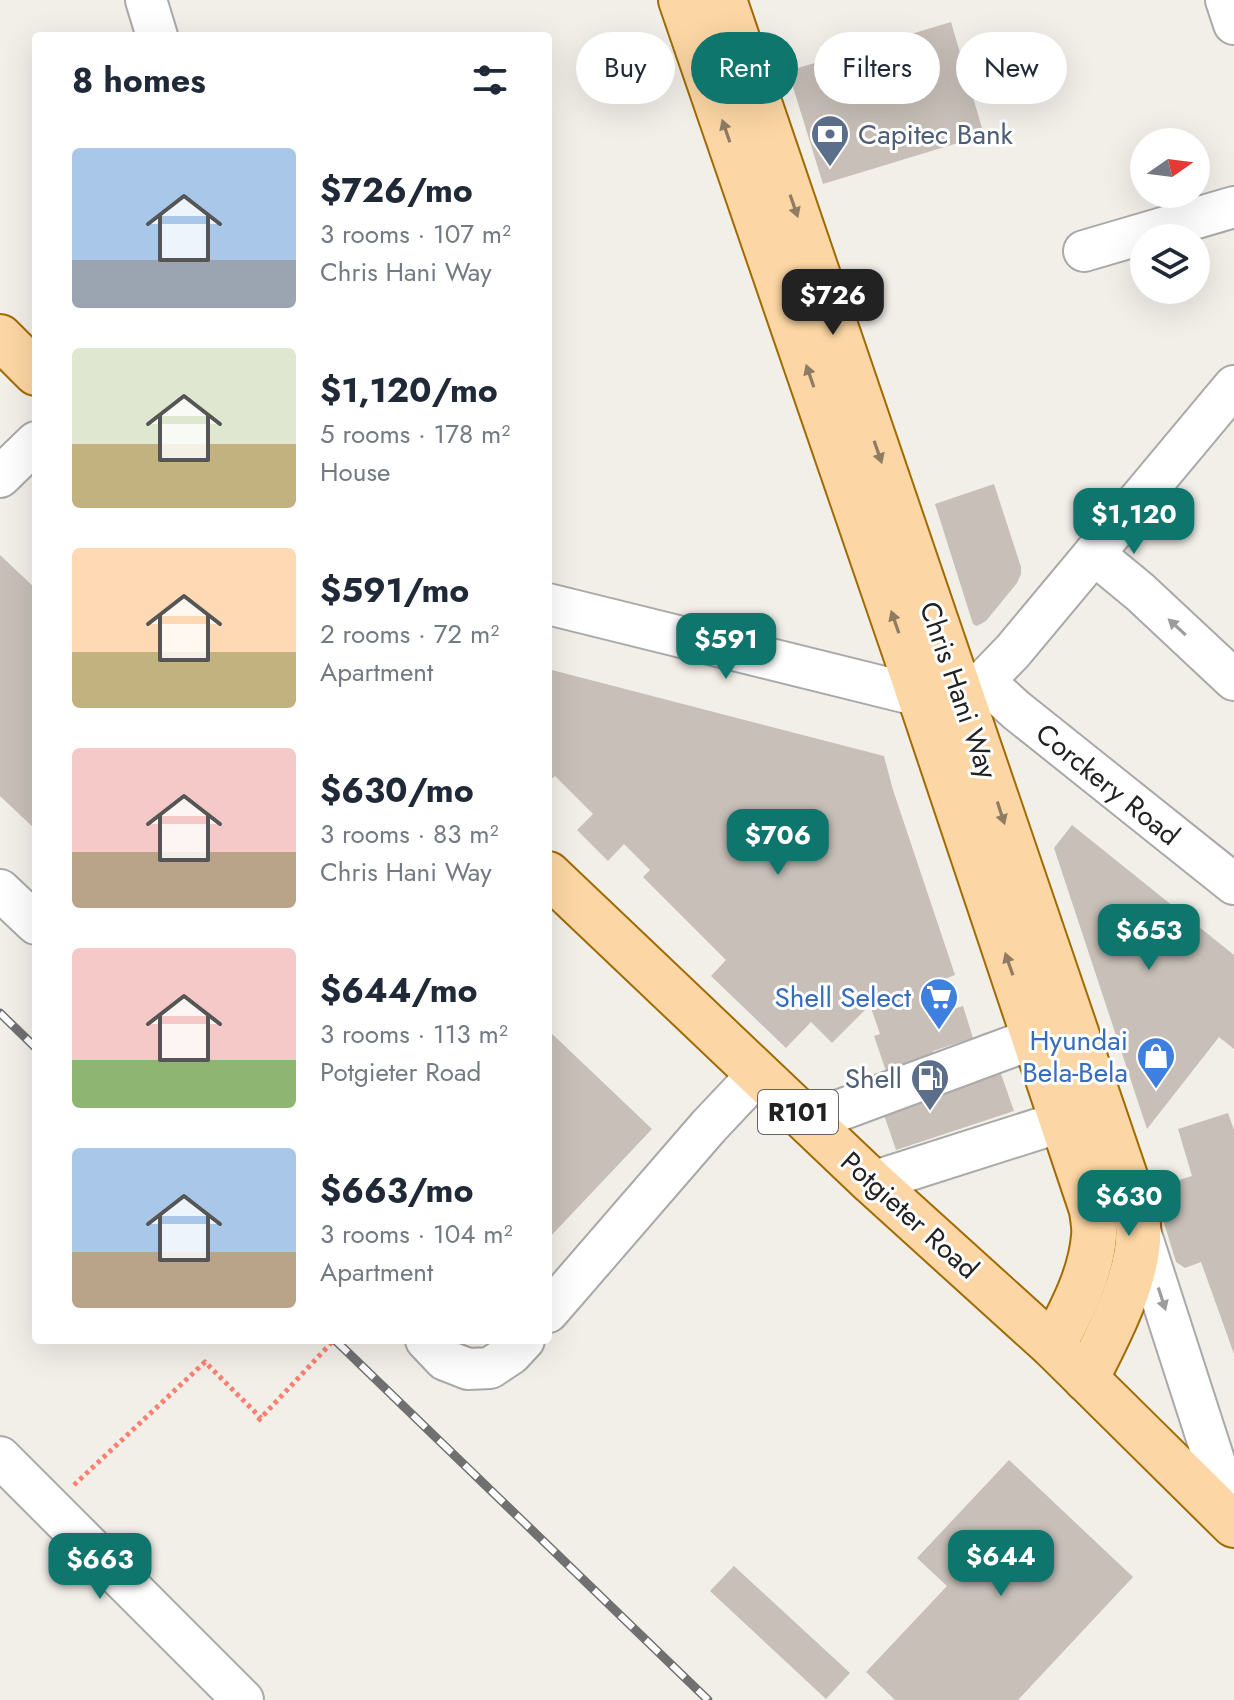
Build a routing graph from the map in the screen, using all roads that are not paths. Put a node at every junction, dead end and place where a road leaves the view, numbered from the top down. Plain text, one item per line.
1 (146, 0) edge
2 (681, 0) edge
3 (724, 0) edge
4 (1226, 0) edge
5 (1234, 24) edge
6 (156, 32) edge
7 (705, 32) edge
8 (722, 32) edge
9 (738, 104) edge
10 (1234, 207) edge
11 (1084, 251) dead end
12 (0, 337) edge
13 (32, 369) edge
14 (1234, 386) edge
15 (32, 446) edge
16 (0, 477) edge
17 (1094, 554) junction
18 (552, 605) edge
19 (1234, 680) edge
20 (954, 688) junction
21 (1231, 877) edge
22 (552, 878) edge
23 (0, 890) edge
24 (32, 920) edge
25 (1054, 1032) junction
26 (758, 1074) junction
27 (1082, 1116) junction
28 (808, 1122) junction
29 (872, 1182) junction
30 (1138, 1225) junction
31 (552, 1307) edge
32 (430, 1344) edge
33 (520, 1344) edge
34 (1053, 1346) junction
35 (1086, 1379) junction
36 (0, 1457) edge
37 (1234, 1524) edge
38 (243, 1700) edge

1 - 6 street
2 - 7 main road, Chris Hani Way
3 - 8 main road, Chris Hani Way
4 - 5 street
9 - 20 main road, Chris Hani Way
10 - 11 street
12 - 13 main road
14 - 17 street
15 - 16 street
19 -> 17 street
17 - 20 street
18 - 20 street
20 - 21 street, Corckery Road
20 - 25 main road, Chris Hani Way
22 - 26 main road, Potgieter Road / R101
23 - 24 street
25 - 27 main road, Chris Hani Way
25 - 28 street
26 - 28 main road, Potgieter Road / R101
26 - 31 street
27 - 29 street
27 - 30 main road, Chris Hani Way
27 - 34 main road, Chris Hani Way
28 - 29 main road, Potgieter Road / R101
29 - 34 main road, Potgieter Road / R101
30 - 35 main road, Chris Hani Way
30 -> 37 street
32 - 33 street
34 - 35 main road, Potgieter Road / R101
35 - 37 main road, Potgieter Road / R101
36 - 38 street

